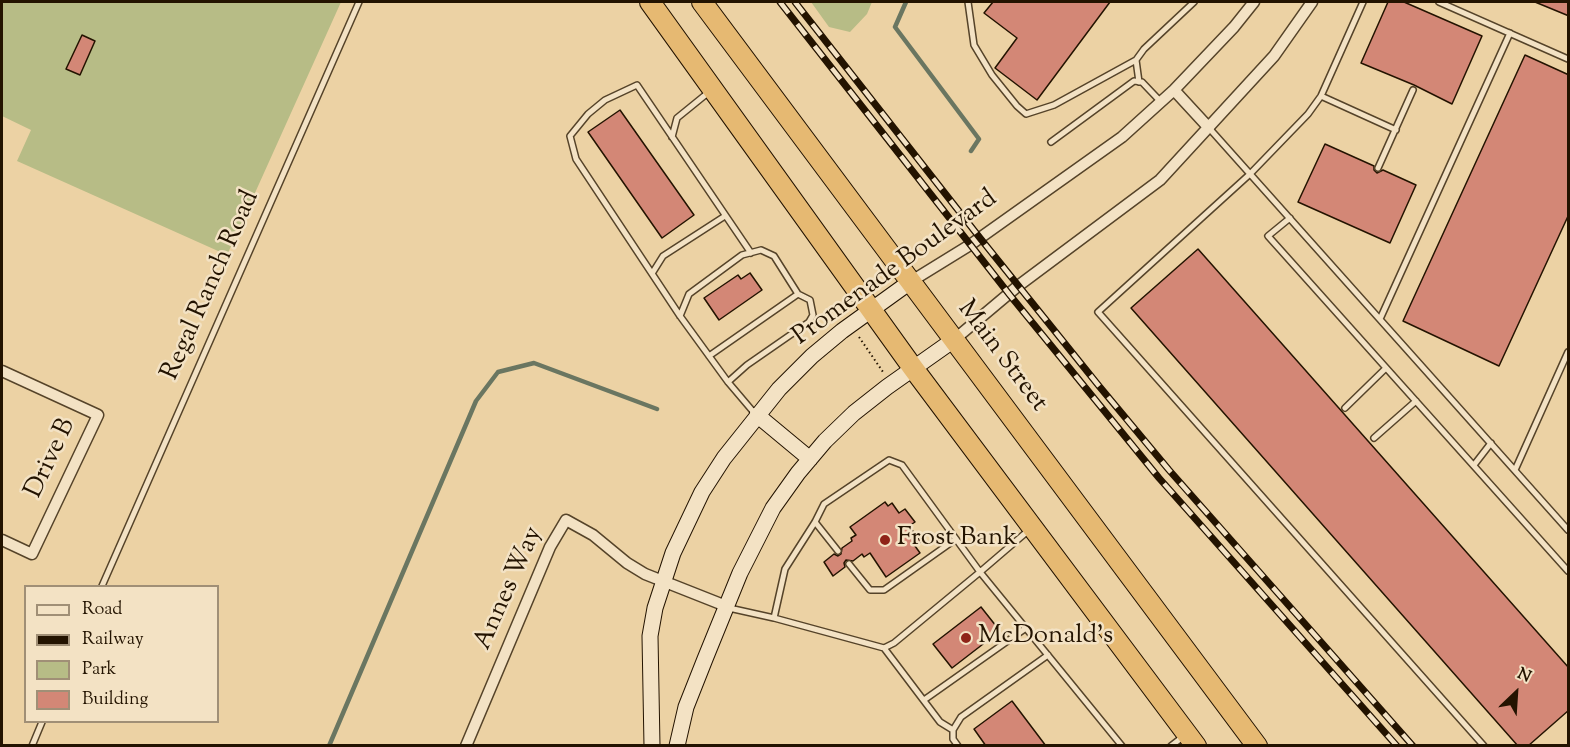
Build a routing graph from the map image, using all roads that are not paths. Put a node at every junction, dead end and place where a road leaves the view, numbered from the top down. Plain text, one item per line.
1 (358, 2) edge
2 (650, 2) edge
3 (702, 2) edge
4 (968, 2) edge
5 (1194, 2) edge
6 (1254, 2) edge
7 (1312, 2) edge
8 (1363, 2) edge
9 (1439, 2) edge
10 (1510, 33) junction
11 (1569, 59) edge
12 (1136, 60) junction
13 (1139, 82) junction
14 (713, 89) junction
15 (1174, 90) junction
16 (1413, 90) dead end
17 (1321, 96) junction
18 (1161, 102) junction
19 (1209, 128) junction
20 (1396, 129) junction
21 (672, 137) junction
22 (1051, 142) dead end
23 (1378, 168) dead end
24 (1250, 174) junction
25 (725, 216) junction
26 (1290, 218) junction
27 (751, 253) junction
28 (653, 272) junction
29 (910, 282) junction
30 (798, 294) junction
31 (872, 309) junction
32 (680, 315) junction
33 (1380, 319) junction
34 (955, 339) junction
35 (1569, 352) edge
36 (709, 356) junction
37 (913, 368) junction
38 (1386, 368) junction
39 (2, 370) edge
40 (728, 382) junction
41 (1416, 401) junction
42 (1345, 408) dead end
43 (757, 415) junction
44 (1374, 438) dead end
45 (1491, 443) junction
46 (810, 459) junction
47 (1474, 465) junction
48 (1515, 470) junction
49 (815, 522) junction
50 (1033, 527) junction
51 (1569, 530) edge
52 (957, 539) junction
53 (2, 540) edge
54 (838, 551) dead end
55 (849, 564) dead end
56 (1569, 571) edge
57 (981, 572) junction
58 (662, 582) junction
59 (102, 585) edge
60 (726, 606) junction
61 (774, 618) junction
62 (1026, 628) junction
63 (884, 648) junction
64 (1048, 655) junction
65 (924, 700) junction
66 (42, 723) edge
67 (953, 730) junction
68 (1185, 742) edge
69 (32, 746) edge
70 (466, 746) edge
71 (652, 746) edge
72 (677, 746) edge
73 (958, 746) edge
74 (1122, 746) edge
75 (1257, 746) edge
76 (1485, 746) edge

1 - 59 lane, Regal Ranch Road
2 - 14 highway
3 - 29 highway, Main Street
4 - 12 lane
5 - 12 lane
6 - 15 street, Promenade Boulevard
7 - 19 street
8 - 17 lane
9 - 10 lane
10 - 11 lane
10 - 33 lane
12 - 13 lane
13 - 18 lane
13 - 22 lane
14 - 21 lane
14 - 31 highway
15 - 18 street, Promenade Boulevard
15 - 19 street
16 - 20 lane
17 - 20 lane
17 - 24 lane
18 - 29 street, Promenade Boulevard
19 - 24 lane
19 - 34 street
20 - 23 lane
21 - 25 lane
21 - 28 lane
24 - 26 lane
24 - 76 lane
25 - 27 lane
25 - 28 lane
26 - 33 lane
26 - 38 lane
27 - 30 lane
27 - 32 lane
28 - 32 lane
29 - 31 street, Promenade Boulevard
29 - 34 highway, Main Street
30 - 36 lane
30 - 40 lane
31 - 37 highway
31 - 43 street, Promenade Boulevard
32 - 36 lane
33 - 45 lane
34 - 37 street
34 - 75 highway, Main Street
35 - 48 lane
36 - 40 lane
37 - 46 street
37 - 50 highway
38 - 41 lane
38 - 42 lane
39 - 53 street, Drive B
40 - 43 lane
41 - 44 lane
41 - 47 lane
43 - 46 street
43 - 58 street, Promenade Boulevard
45 - 47 lane
45 - 48 lane
46 - 60 street
47 - 56 lane
48 - 51 lane
49 - 52 lane
49 - 54 lane
49 - 61 lane
50 - 57 lane
50 - 68 highway
52 - 55 lane
52 - 57 lane
57 - 62 lane
57 - 63 lane
58 - 60 street, Annes Way
58 - 70 street, Annes Way
58 - 71 street, Promenade Boulevard
60 - 61 lane
60 - 72 street
61 - 63 lane
62 - 64 lane
62 - 65 lane
63 - 65 lane
64 - 67 lane
64 - 74 lane
65 - 67 lane
66 - 69 lane
67 - 73 lane

